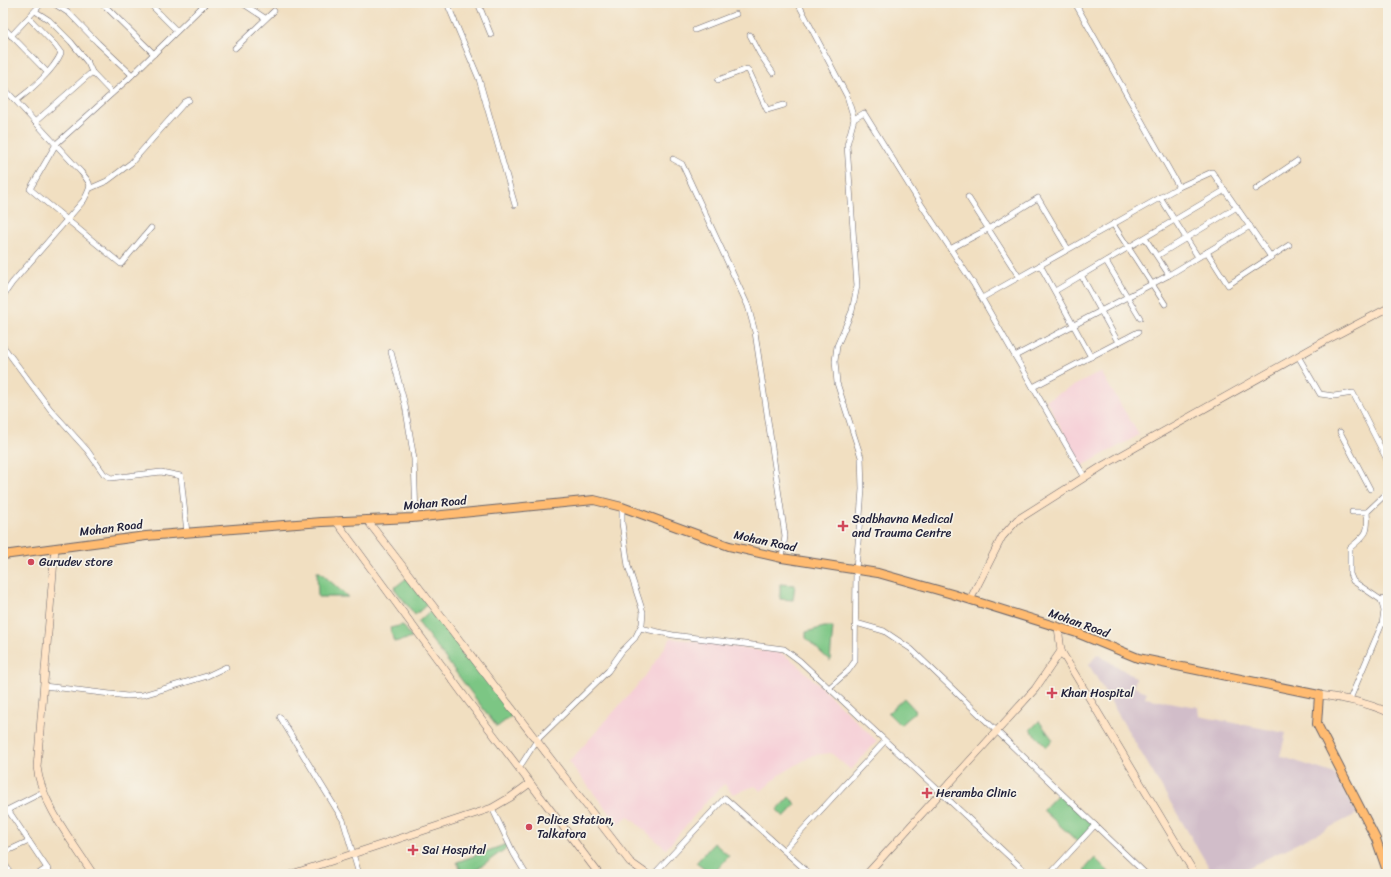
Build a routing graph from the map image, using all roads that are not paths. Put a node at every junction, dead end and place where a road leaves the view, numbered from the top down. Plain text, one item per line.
1 (42, 3) edge
2 (53, 3) edge
3 (102, 3) edge
4 (150, 3) edge
5 (206, 3) edge
6 (242, 3) edge
7 (448, 3) edge
8 (478, 3) edge
9 (798, 3) edge
10 (1075, 3) edge
11 (35, 10) junction
12 (274, 11) dead end
13 (736, 14) dead end
14 (29, 18) junction
15 (265, 18) junction
16 (3, 27) edge
17 (695, 30) dead end
18 (177, 31) junction
19 (491, 35) dead end
20 (750, 35) dead end
21 (11, 36) junction
22 (235, 48) dead end
23 (154, 54) junction
24 (47, 72) junction
25 (92, 72) junction
26 (773, 72) dead end
27 (132, 75) junction
28 (718, 80) dead end
29 (3, 87) edge
30 (112, 93) junction
31 (188, 100) dead end
32 (16, 101) junction
33 (784, 105) dead end
34 (854, 119) junction
35 (35, 122) junction
36 (56, 144) junction
37 (673, 159) dead end
38 (1297, 161) dead end
39 (1179, 187) junction
40 (90, 188) junction
41 (1225, 190) junction
42 (1256, 190) dead end
43 (968, 197) dead end
44 (1160, 197) junction
45 (515, 205) dead end
46 (1236, 207) junction
47 (67, 220) junction
48 (1175, 220) junction
49 (1113, 224) junction
50 (1250, 226) junction
51 (151, 228) dead end
52 (988, 229) junction
53 (1145, 238) junction
54 (1186, 238) junction
55 (1289, 245) dead end
56 (1128, 248) junction
57 (950, 249) junction
58 (1068, 249) junction
59 (1207, 252) junction
60 (1156, 256) junction
61 (1198, 257) junction
62 (1271, 257) junction
63 (1106, 261) junction
64 (1040, 265) junction
65 (1081, 275) junction
66 (1169, 275) junction
67 (1019, 277) junction
68 (1152, 284) junction
69 (1055, 291) junction
70 (3, 296) edge
71 (1127, 297) junction
72 (982, 298) junction
73 (1165, 304) dead end
74 (1388, 308) edge
75 (1100, 311) junction
76 (1140, 318) dead end
77 (1074, 325) junction
78 (1138, 332) dead end
79 (1118, 342) junction
80 (3, 346) edge
81 (391, 352) dead end
82 (1015, 356) junction
83 (1298, 356) junction
84 (1091, 357) junction
85 (1033, 387) junction
86 (1340, 432) dead end
87 (1388, 462) edge
88 (1084, 476) junction
89 (1370, 489) dead end
90 (1388, 492) edge
91 (622, 506) junction
92 (1352, 512) dead end
93 (1367, 512) junction
94 (416, 517) junction
95 (368, 520) junction
96 (336, 521) junction
97 (187, 533) junction
98 (55, 548) junction
99 (3, 555) edge
100 (782, 558) junction
101 (856, 570) junction
102 (1388, 598) edge
103 (970, 600) junction
104 (1381, 600) junction
105 (856, 623) junction
106 (1058, 627) junction
107 (640, 628) junction
108 (1061, 651) junction
109 (226, 667) dead end
110 (44, 686) junction
111 (829, 688) junction
112 (1319, 695) junction
113 (1350, 699) junction
114 (1388, 712) edge
115 (280, 717) dead end
116 (997, 731) junction
117 (537, 740) junction
118 (885, 741) junction
119 (519, 768) junction
120 (530, 783) junction
121 (43, 792) junction
122 (940, 792) junction
123 (492, 808) junction
124 (5, 811) edge
125 (1095, 825) junction
126 (28, 841) junction
127 (784, 850) junction
128 (3, 853) edge
129 (352, 855) junction
130 (3, 861) edge
131 (47, 868) junction
132 (313, 871) edge
133 (1388, 873) edge
134 (11, 874) edge
135 (38, 874) edge
136 (51, 874) edge
137 (93, 874) edge
138 (292, 874) edge
139 (359, 874) edge
140 (526, 874) edge
141 (599, 874) edge
142 (647, 874) edge
143 (654, 874) edge
144 (810, 874) edge
145 (867, 874) edge
146 (1028, 874) edge
147 (1050, 874) edge
148 (1146, 874) edge
149 (1195, 874) edge

1 - 11 street
2 - 27 street
3 - 23 street
4 - 18 street
5 - 18 street
6 - 15 street
7 - 45 street
8 - 19 street
9 - 34 street
10 - 39 street
11 - 14 street
11 - 25 street
12 - 15 street
13 - 17 street
14 - 21 street
14 - 24 street
15 - 22 street
16 - 21 street
18 - 23 street
20 - 26 street
21 - 24 street
23 - 27 street
24 - 32 street
25 - 30 street
25 - 35 street
27 - 30 street
28 - 33 street
29 - 32 street
30 - 36 street
31 - 40 street
32 - 35 street
34 - 57 street
34 - 101 street
35 - 36 street
36 - 40 street
36 - 47 street
37 - 100 street
38 - 42 street
39 - 41 street
39 - 44 street
40 - 47 street
41 - 46 street
41 - 48 street
43 - 52 street
44 - 48 street
44 - 49 street
46 - 50 street
46 - 54 street
47 - 51 street
47 - 70 street
48 - 53 street
48 - 54 street
49 - 56 street
49 - 58 street
50 - 59 street
50 - 62 street
52 - 57 street
52 - 58 street
52 - 67 street
53 - 56 street
53 - 60 street
54 - 60 street
54 - 61 street
55 - 62 street
56 - 63 street
56 - 68 street
57 - 72 street
58 - 64 street
59 - 61 street
59 - 62 street
60 - 66 street
61 - 66 street
63 - 65 street
63 - 71 street
64 - 67 street
64 - 69 street
65 - 69 street
65 - 75 street
66 - 68 street
67 - 72 street
68 - 71 street
68 - 73 street
69 - 77 street
71 - 75 street
71 - 76 street
72 - 82 street
74 - 83 street
75 - 77 street
75 - 79 street
77 - 82 street
77 - 84 street
78 - 79 street
79 - 84 street
80 - 97 street
81 - 94 street
82 - 85 street
83 - 87 street
83 - 88 street
84 - 85 street
85 - 88 street
86 - 89 street
88 - 103 street
90 - 93 street
91 - 94 main road, Mohan Road
91 - 100 main road, Mohan Road
91 - 107 street
92 - 93 street
93 - 104 street
94 - 95 main road, Mohan Road
95 - 96 main road, Mohan Road
95 - 117 street
96 - 97 main road, Mohan Road
96 - 119 street
97 - 98 main road, Mohan Road
98 - 99 main road, Mohan Road
98 - 110 street
100 - 101 main road, Mohan Road
101 - 103 main road, Mohan Road
101 - 105 street
102 - 104 street
103 - 106 main road, Mohan Road
104 - 113 street
105 - 111 street
105 - 116 street
106 - 108 street
106 - 112 main road, Mohan Road
107 - 111 street
107 - 117 street
108 - 116 street
108 - 149 street
109 - 110 street
110 - 121 street
111 - 118 street
112 - 113 street
112 - 133 main road
113 - 114 street
115 - 129 street
116 - 122 street
116 - 125 street
117 - 119 street
117 - 142 street
118 - 122 street
118 - 127 street
119 - 120 street
120 - 123 street
120 - 141 street
121 - 124 street
121 - 137 street
122 - 145 street
122 - 146 street
123 - 129 street
123 - 140 street
124 - 126 street
125 - 147 street
125 - 148 street
126 - 128 street
126 - 131 street
127 - 143 street
127 - 144 street
129 - 132 street
129 - 139 street
130 - 134 street
131 - 135 street
131 - 136 street
132 - 138 street

